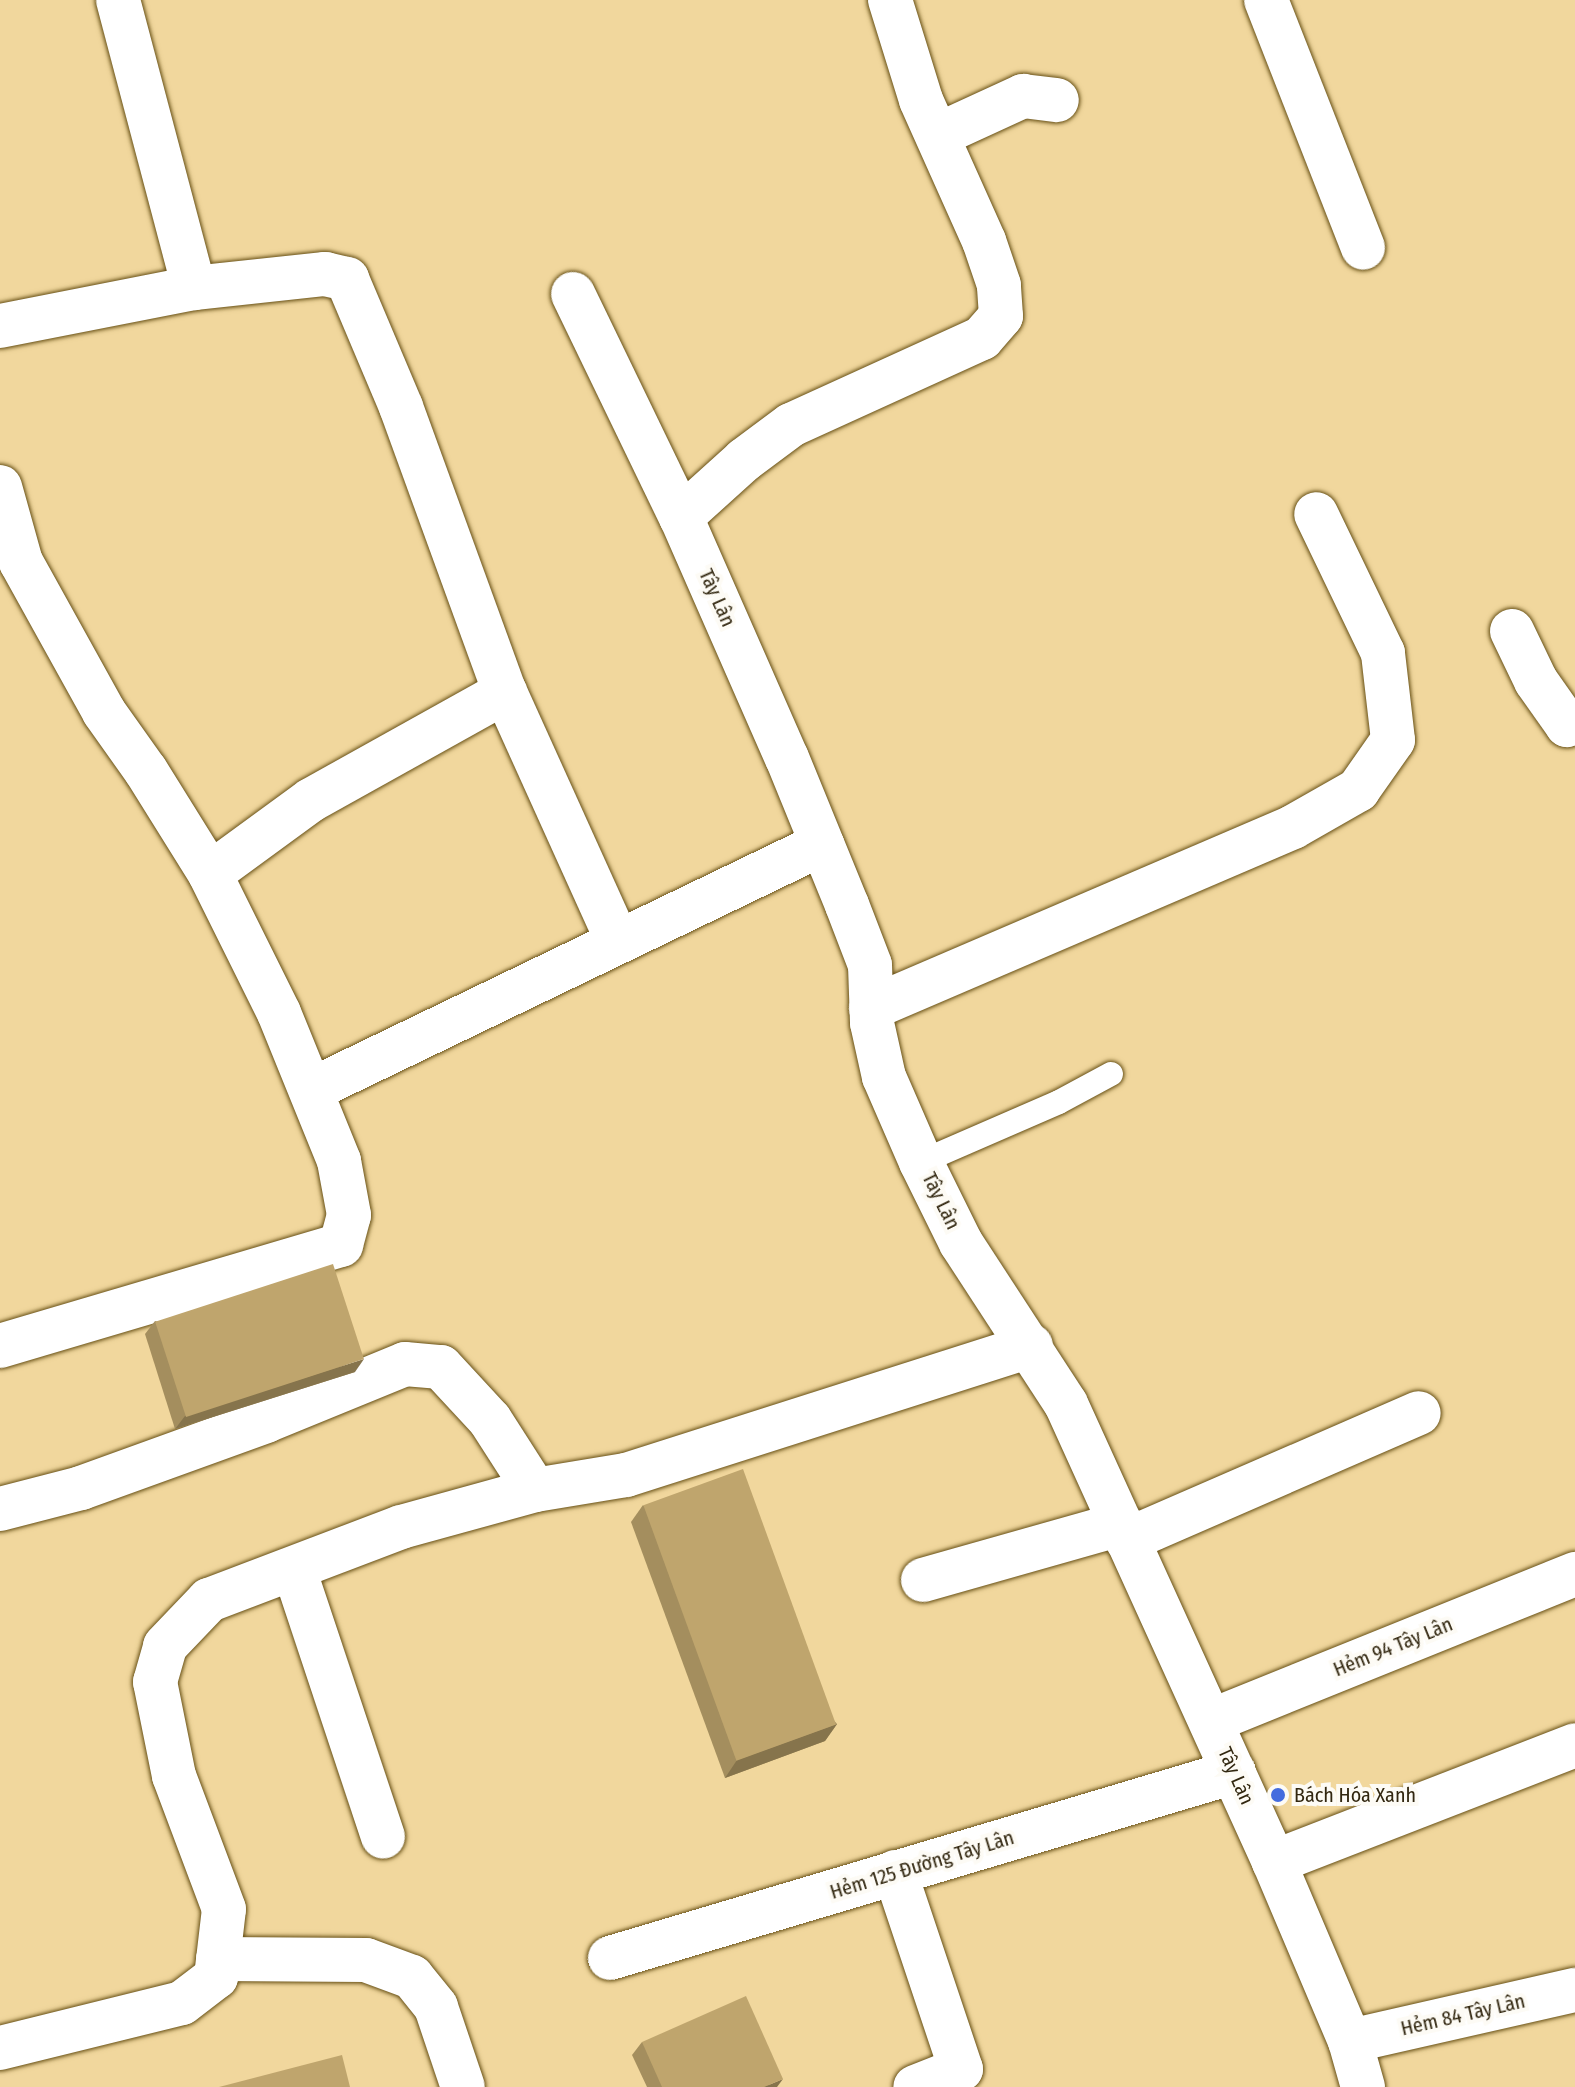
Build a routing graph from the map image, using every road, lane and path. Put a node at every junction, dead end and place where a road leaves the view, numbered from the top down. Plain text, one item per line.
1 (118, 0) edge
2 (890, 0) edge
3 (1266, 0) edge
4 (1057, 100) dead end
5 (938, 135) junction
6 (1363, 248) dead end
7 (194, 288) junction
8 (573, 294) dead end
9 (0, 326) edge
10 (0, 487) edge
11 (1316, 514) dead end
12 (681, 517) junction
13 (1512, 631) dead end
14 (505, 692) junction
15 (1575, 721) edge
16 (822, 844) junction
17 (210, 874) junction
18 (618, 942) junction
19 (871, 1008) junction
20 (1111, 1074) dead end
21 (311, 1090) junction
22 (921, 1162) junction
23 (0, 1346) edge
24 (1031, 1346) junction
25 (1419, 1413) dead end
26 (535, 1490) junction
27 (0, 1509) edge
28 (1124, 1532) junction
29 (294, 1569) junction
30 (1575, 1574) edge
31 (923, 1580) dead end
32 (1211, 1721) junction
33 (1575, 1745) edge
34 (1234, 1772) junction
35 (383, 1837) dead end
36 (1274, 1862) junction
37 (895, 1872) junction
38 (610, 1958) dead end
39 (218, 1959) junction
40 (1575, 1990) edge
41 (1350, 2041) junction
42 (0, 2048) edge
43 (463, 2087) edge
44 (915, 2087) edge
45 (1363, 2087) edge

1 - 7 street
2 - 5 street
3 - 6 street
4 - 5 street
5 - 12 street
7 - 9 street
7 - 14 street
8 - 12 street, Tây Lân
10 - 17 street
11 - 19 street
12 - 16 street, Tây Lân
13 - 15 street
14 - 17 street
14 - 18 street
16 - 18 street
16 - 19 street, Tây Lân
17 - 21 street
18 - 21 street
19 - 22 street, Tây Lân
20 - 22 lane
21 - 23 street
22 - 24 street, Tây Lân
24 - 26 street
24 - 28 street, Tây Lân
25 - 28 street
26 - 27 street
26 - 29 street
28 - 31 street
28 - 32 street, Tây Lân
29 - 35 street
29 - 39 street
30 - 32 street, Hẻm 94 Tây Lân
32 - 34 street, Tây Lân
33 - 36 street
34 - 36 street, Tây Lân
34 - 37 street, Hẻm 125 Đường Tây Lân
36 - 41 street, Tây Lân
37 - 38 street, Hẻm 125 Đường Tây Lân
37 - 44 street
39 - 42 street
39 - 43 street
40 - 41 street, Hẻm 84 Tây Lân
41 - 45 street, Tây Lân

